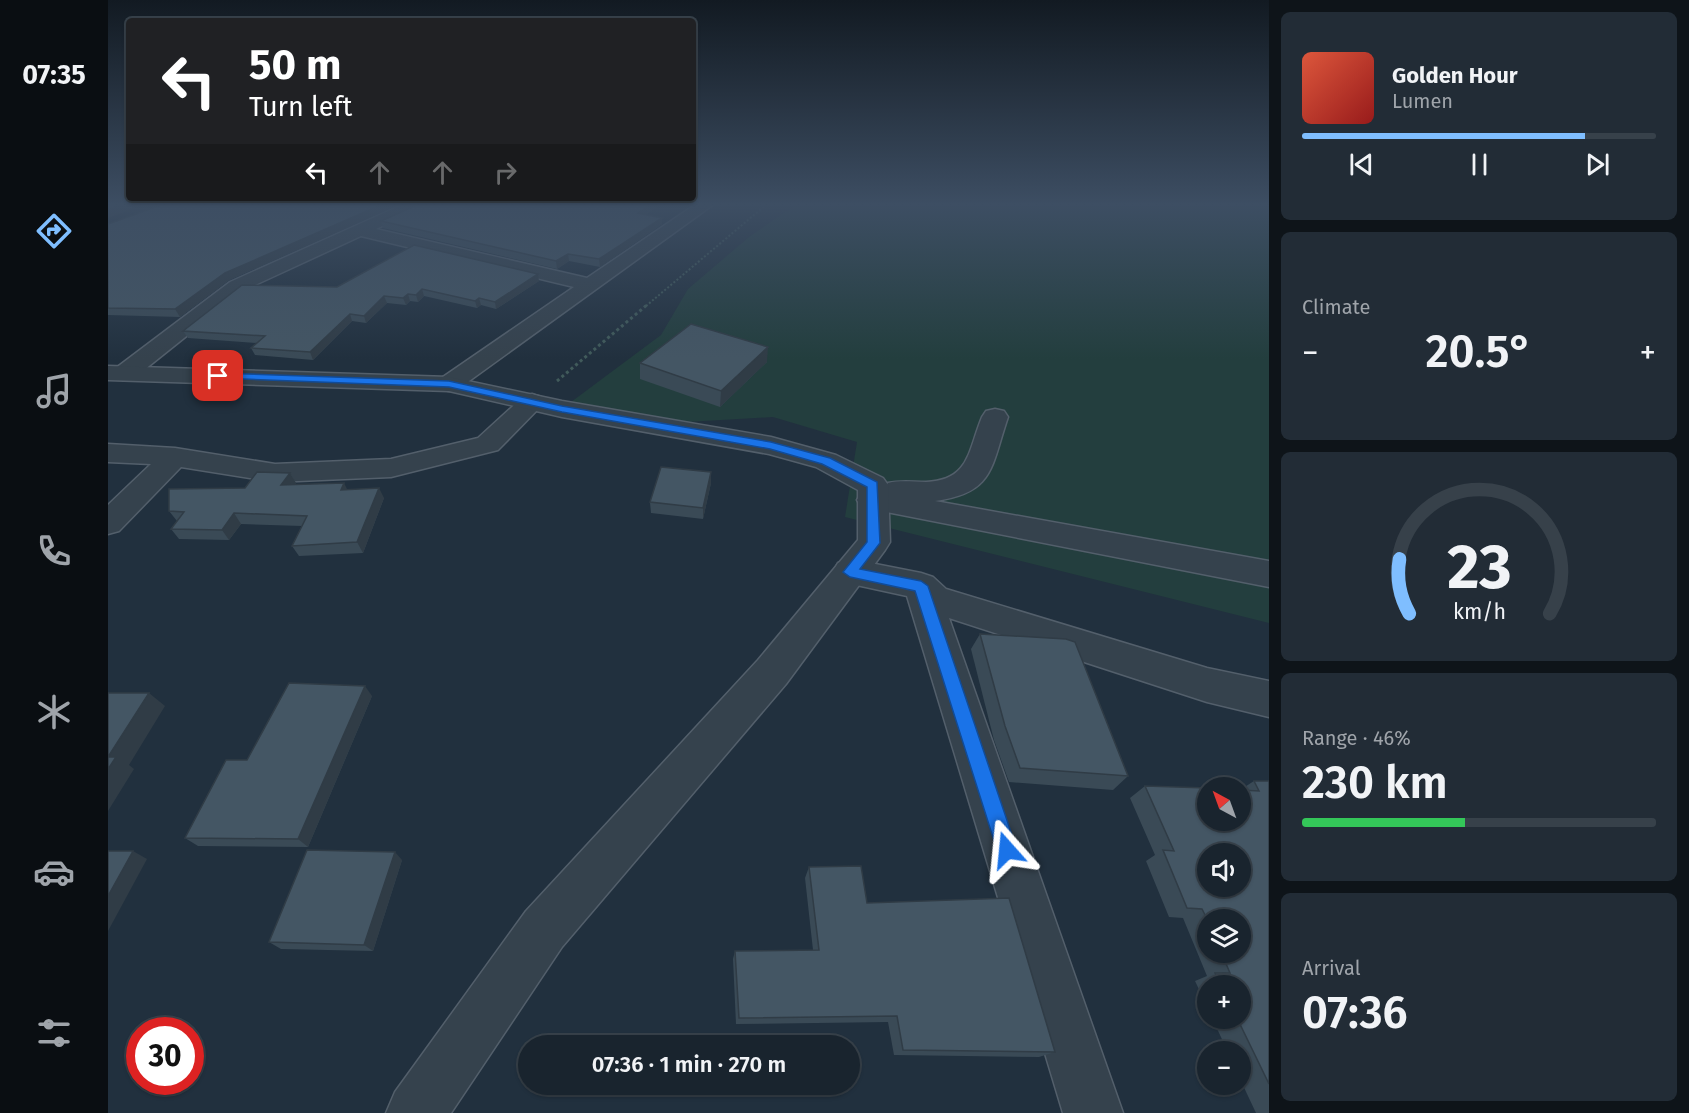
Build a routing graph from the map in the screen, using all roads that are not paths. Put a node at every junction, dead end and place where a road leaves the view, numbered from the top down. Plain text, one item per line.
1 (302, 256) edge
2 (467, 256) edge
3 (632, 256) edge
4 (590, 285) junction
5 (117, 373) edge
6 (449, 384) junction
7 (532, 402) junction
8 (995, 417) dead end
9 (108, 453) edge
10 (175, 457) junction
11 (873, 492) junction
12 (108, 523) edge
13 (850, 572) junction
14 (1269, 574) edge
15 (921, 586) junction
16 (1269, 699) edge
17 (416, 1113) edge
18 (1093, 1113) edge

1 - 5 street
2 - 4 street
3 - 4 street
4 - 6 street
5 - 6 street
6 - 7 street
7 - 10 street
7 - 11 street
8 - 11 street
9 - 10 street
10 - 12 street
11 - 13 street
11 - 14 street
13 - 15 street
13 - 17 street
15 - 16 street
15 - 18 street

